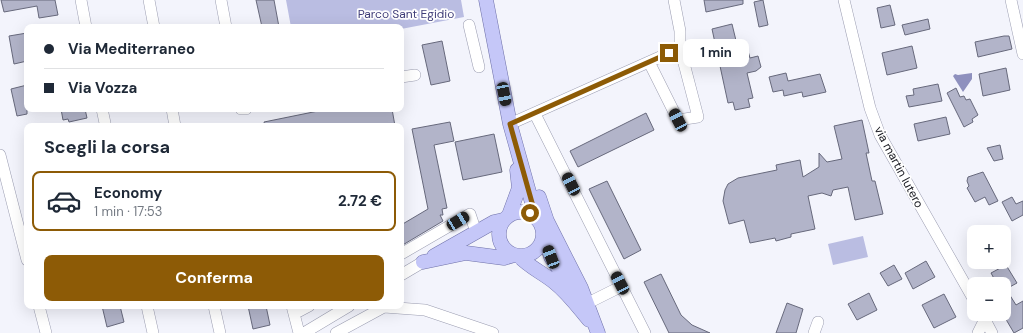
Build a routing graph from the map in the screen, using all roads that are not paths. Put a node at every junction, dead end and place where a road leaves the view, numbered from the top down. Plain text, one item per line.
1 (81, 0) edge
2 (149, 0) edge
3 (221, 0) edge
4 (486, 0) edge
5 (674, 0) edge
6 (844, 0) edge
7 (1011, 0) edge
8 (85, 24) edge
9 (153, 24) edge
10 (225, 24) edge
11 (469, 25) dead end
12 (680, 48) junction
13 (1023, 54) edge
14 (648, 62) junction
15 (479, 67) dead end
16 (415, 75) dead end
17 (404, 77) edge
18 (103, 112) edge
19 (173, 112) edge
20 (535, 114) junction
21 (105, 123) dead end
22 (174, 123) edge
23 (510, 124) junction
24 (515, 142) junction
25 (0, 155) edge
26 (536, 217) junction
27 (506, 218) junction
28 (476, 232) junction
29 (543, 233) junction
30 (24, 248) edge
31 (404, 252) edge
32 (516, 256) junction
33 (423, 262) junction
34 (404, 273) edge
35 (622, 286) junction
36 (967, 288) edge
37 (586, 304) junction
38 (404, 308) edge
39 (40, 309) edge
40 (148, 309) edge
41 (215, 309) edge
42 (344, 309) edge
43 (380, 309) edge
44 (293, 310) edge
45 (982, 321) edge
46 (985, 321) edge
47 (818, 322) dead end
48 (597, 330) edge
49 (46, 333) edge
50 (153, 333) edge
51 (220, 333) edge
52 (299, 333) edge
53 (304, 333) edge
54 (336, 333) edge
55 (493, 333) edge
56 (644, 333) edge
57 (814, 333) edge
58 (978, 333) edge
59 (992, 333) edge

1 - 8 street
2 - 9 street
3 - 10 street
4 - 23 main road
5 - 12 street
6 - 36 street, via martin lutero
7 - 13 street
11 - 15 street
12 - 14 street
12 - 14 street
14 - 20 street
16 - 17 street
18 - 21 street
19 - 22 street
20 - 23 street
20 - 35 street
23 - 24 main road
24 - 26 main road
24 - 27 main road
24 - 37 main road
25 - 30 street
26 - 27 main road
26 - 29 main road
27 - 28 main road
27 - 32 main road
28 - 31 street
28 - 33 main road
29 - 32 main road
29 - 48 main road
32 - 33 main road
32 - 48 main road
33 - 34 street
35 - 37 street
35 - 56 street
37 - 48 main road
38 - 55 street
39 - 49 street
40 - 50 street
41 - 51 street
42 - 53 street
43 - 54 street
44 - 52 street
45 - 58 street
46 - 59 street
47 - 57 street

